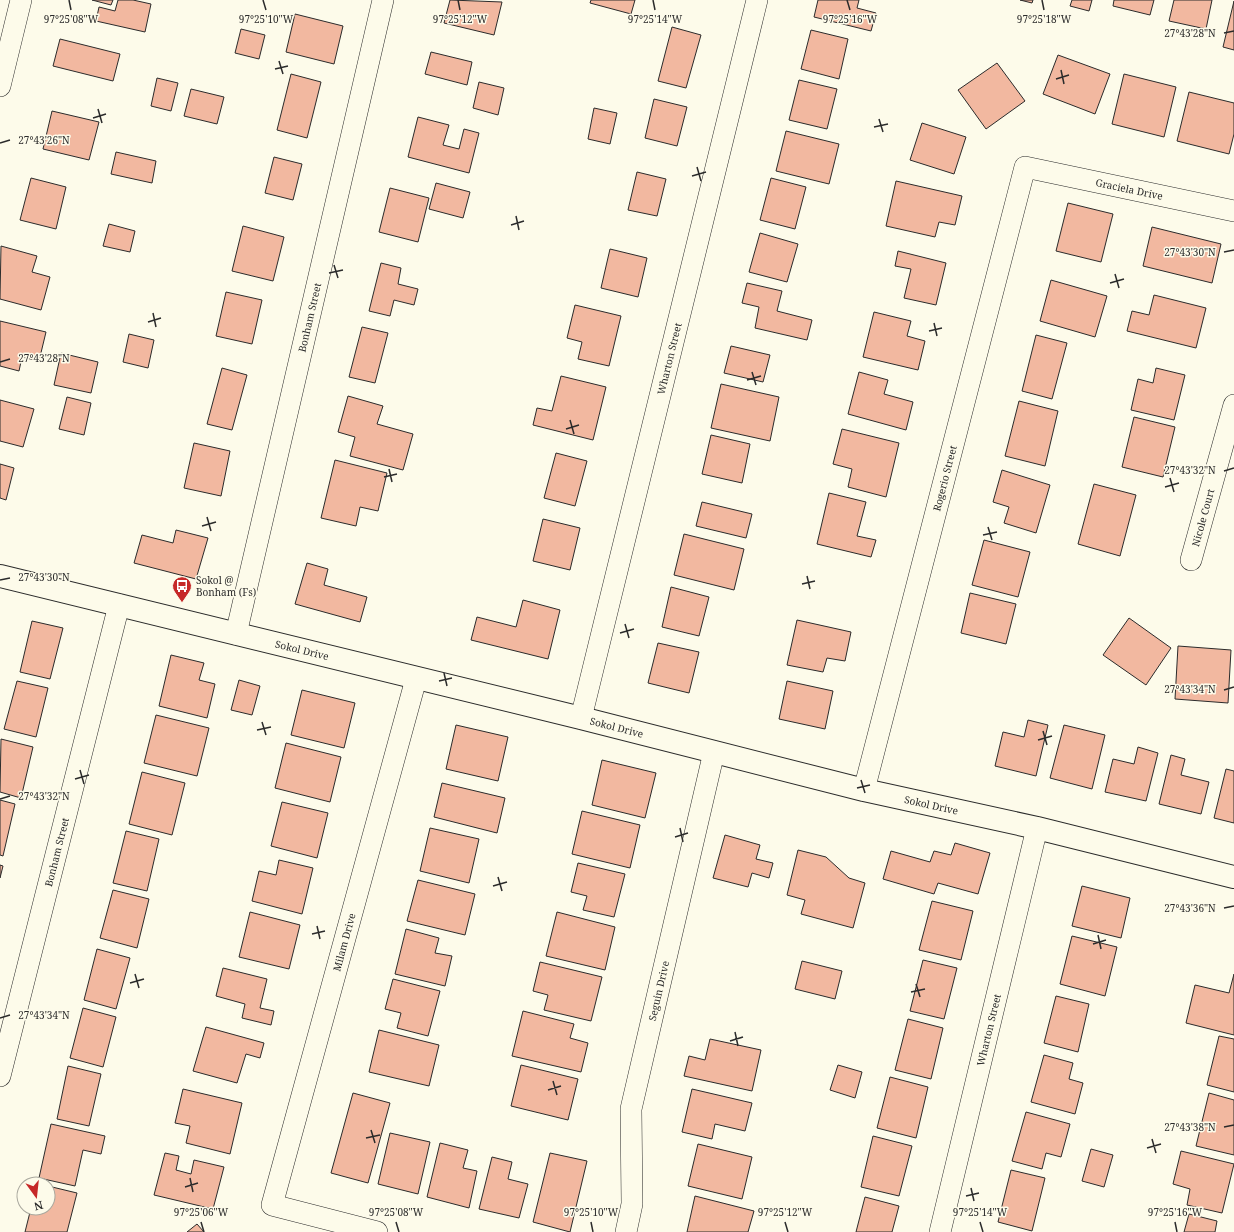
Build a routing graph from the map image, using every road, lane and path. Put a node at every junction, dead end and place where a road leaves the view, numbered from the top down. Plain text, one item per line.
1 (21, 0) edge
2 (383, 0) edge
3 (757, 0) edge
4 (0, 86) edge
5 (1025, 167) joint
6 (1234, 211) edge
7 (1234, 406) edge
8 (1190, 560) dead end
9 (0, 576) edge
10 (119, 605) junction
11 (236, 634) junction
12 (416, 679) junction
13 (581, 718) junction
14 (714, 752) junction
15 (864, 790) junction
16 (1037, 828) junction
17 (1234, 878) edge
18 (0, 1076) edge
19 (377, 1232) edge
20 (626, 1232) edge
21 (940, 1232) edge

1 - 4 street
2 - 11 street, Bonham Street
3 - 13 street, Wharton Street
5 - 6 street, Graciela Drive
5 - 15 street, Rogerio Street
7 - 8 street, Nicole Court
9 - 10 street, Sokol Drive
10 - 11 street, Sokol Drive
10 - 18 street, Bonham Street
11 - 12 street, Sokol Drive
12 - 13 street, Sokol Drive
12 - 19 street, Milam Drive
13 - 14 street, Sokol Drive
14 - 15 street, Sokol Drive
14 - 20 street, Seguin Drive
15 - 16 street, Sokol Drive
16 - 17 street, Sokol Drive
16 - 21 street, Wharton Street

